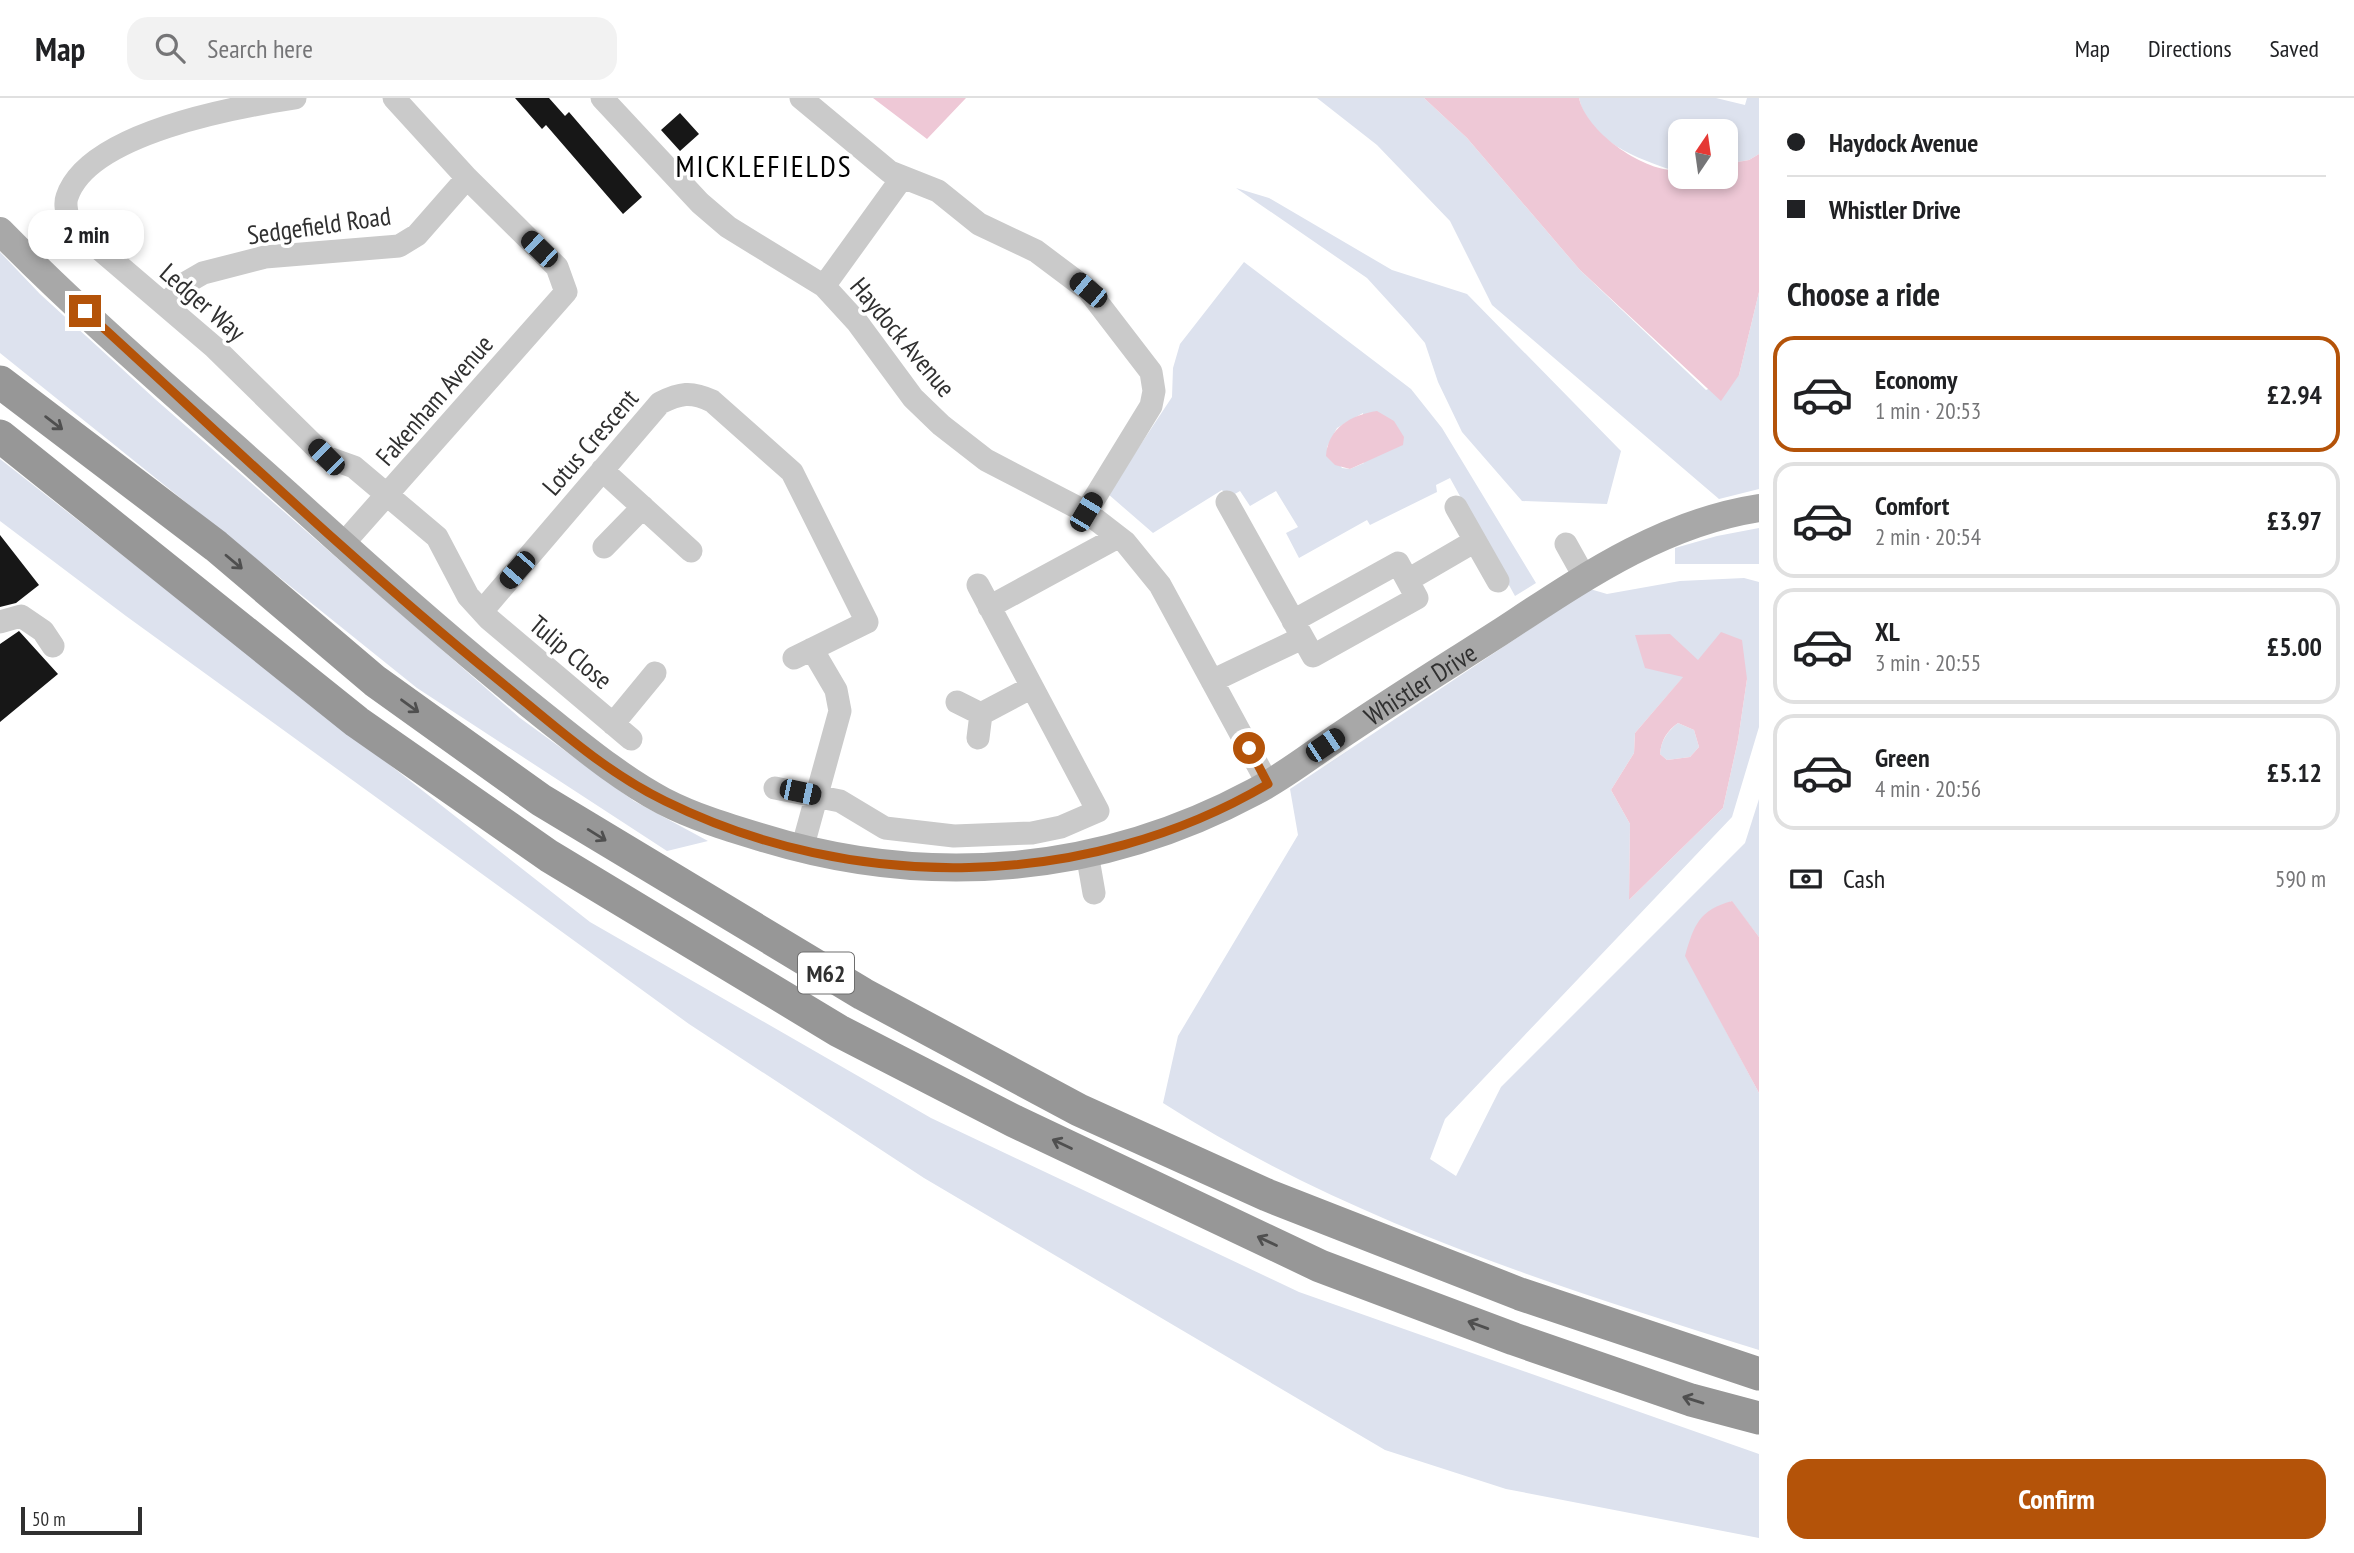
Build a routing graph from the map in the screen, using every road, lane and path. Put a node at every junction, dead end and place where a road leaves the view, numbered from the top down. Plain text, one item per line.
1 (295, 98) edge
2 (394, 98) edge
3 (602, 98) edge
4 (800, 98) edge
5 (231, 103) edge
6 (467, 178) junction
7 (902, 178) junction
8 (0, 231) edge
9 (824, 286) junction
10 (166, 305) junction
11 (0, 382) edge
12 (0, 436) edge
13 (601, 470) junction
14 (388, 494) junction
15 (1227, 502) dead end
16 (643, 507) junction
17 (1456, 507) dead end
18 (1759, 508) edge
19 (1086, 512) junction
20 (1118, 537) junction
21 (1475, 541) junction
22 (342, 544) junction
23 (1566, 544) dead end
24 (604, 547) dead end
25 (691, 551) dead end
26 (1585, 578) junction
27 (1408, 580) junction
28 (1498, 581) dead end
29 (978, 585) dead end
30 (989, 607) junction
31 (483, 610) junction
32 (0, 622) edge
33 (1297, 629) junction
34 (53, 646) dead end
35 (655, 673) dead end
36 (1212, 681) junction
37 (1032, 687) junction
38 (957, 702) dead end
39 (981, 715) junction
40 (613, 724) junction
41 (978, 738) dead end
42 (631, 739) dead end
43 (1268, 784) junction
44 (775, 788) dead end
45 (816, 795) junction
46 (802, 849) junction
47 (1087, 853) junction
48 (1094, 892) dead end
49 (1759, 1374) edge
50 (1759, 1418) edge

1 - 5 street, Ledger Way
2 - 6 street
3 - 9 street, Haydock Avenue
4 - 7 street
5 - 10 street, Ledger Way
6 - 10 street, Sedgefield Road
6 - 14 street, Fakenham Avenue
7 - 9 street
7 - 19 street
8 - 22 main road, Whistler Drive
9 - 19 street, Haydock Avenue
10 - 14 street, Ledger Way
11 -> 49 highway, M62
50 -> 12 highway, M62
13 - 16 street
13 - 31 street, Lotus Crescent
13 - 45 street, Lotus Crescent
14 - 22 street, Fakenham Avenue
14 - 31 street, Tulip Close
15 - 33 street
16 - 24 street
16 - 25 street
17 - 21 street
18 - 26 main road, Whistler Drive
19 - 20 street, Haydock Avenue
20 - 30 street
20 - 36 street, Haydock Avenue
21 - 27 street
21 - 28 street
22 - 46 main road, Whistler Drive
23 - 26 street
26 - 43 main road, Whistler Drive
27 - 33 street
27 - 33 street
29 - 30 street
30 - 37 street
31 - 40 street, Tulip Close
32 - 34 street
33 - 36 street
35 - 40 street, Tulip Close
36 - 43 street, Haydock Avenue
37 - 39 street
37 - 45 street
38 - 39 street
39 - 41 street
40 - 42 street, Tulip Close
43 - 47 main road, Whistler Drive
44 - 45 street
45 - 46 street
46 - 47 main road, Whistler Drive
47 - 48 street

